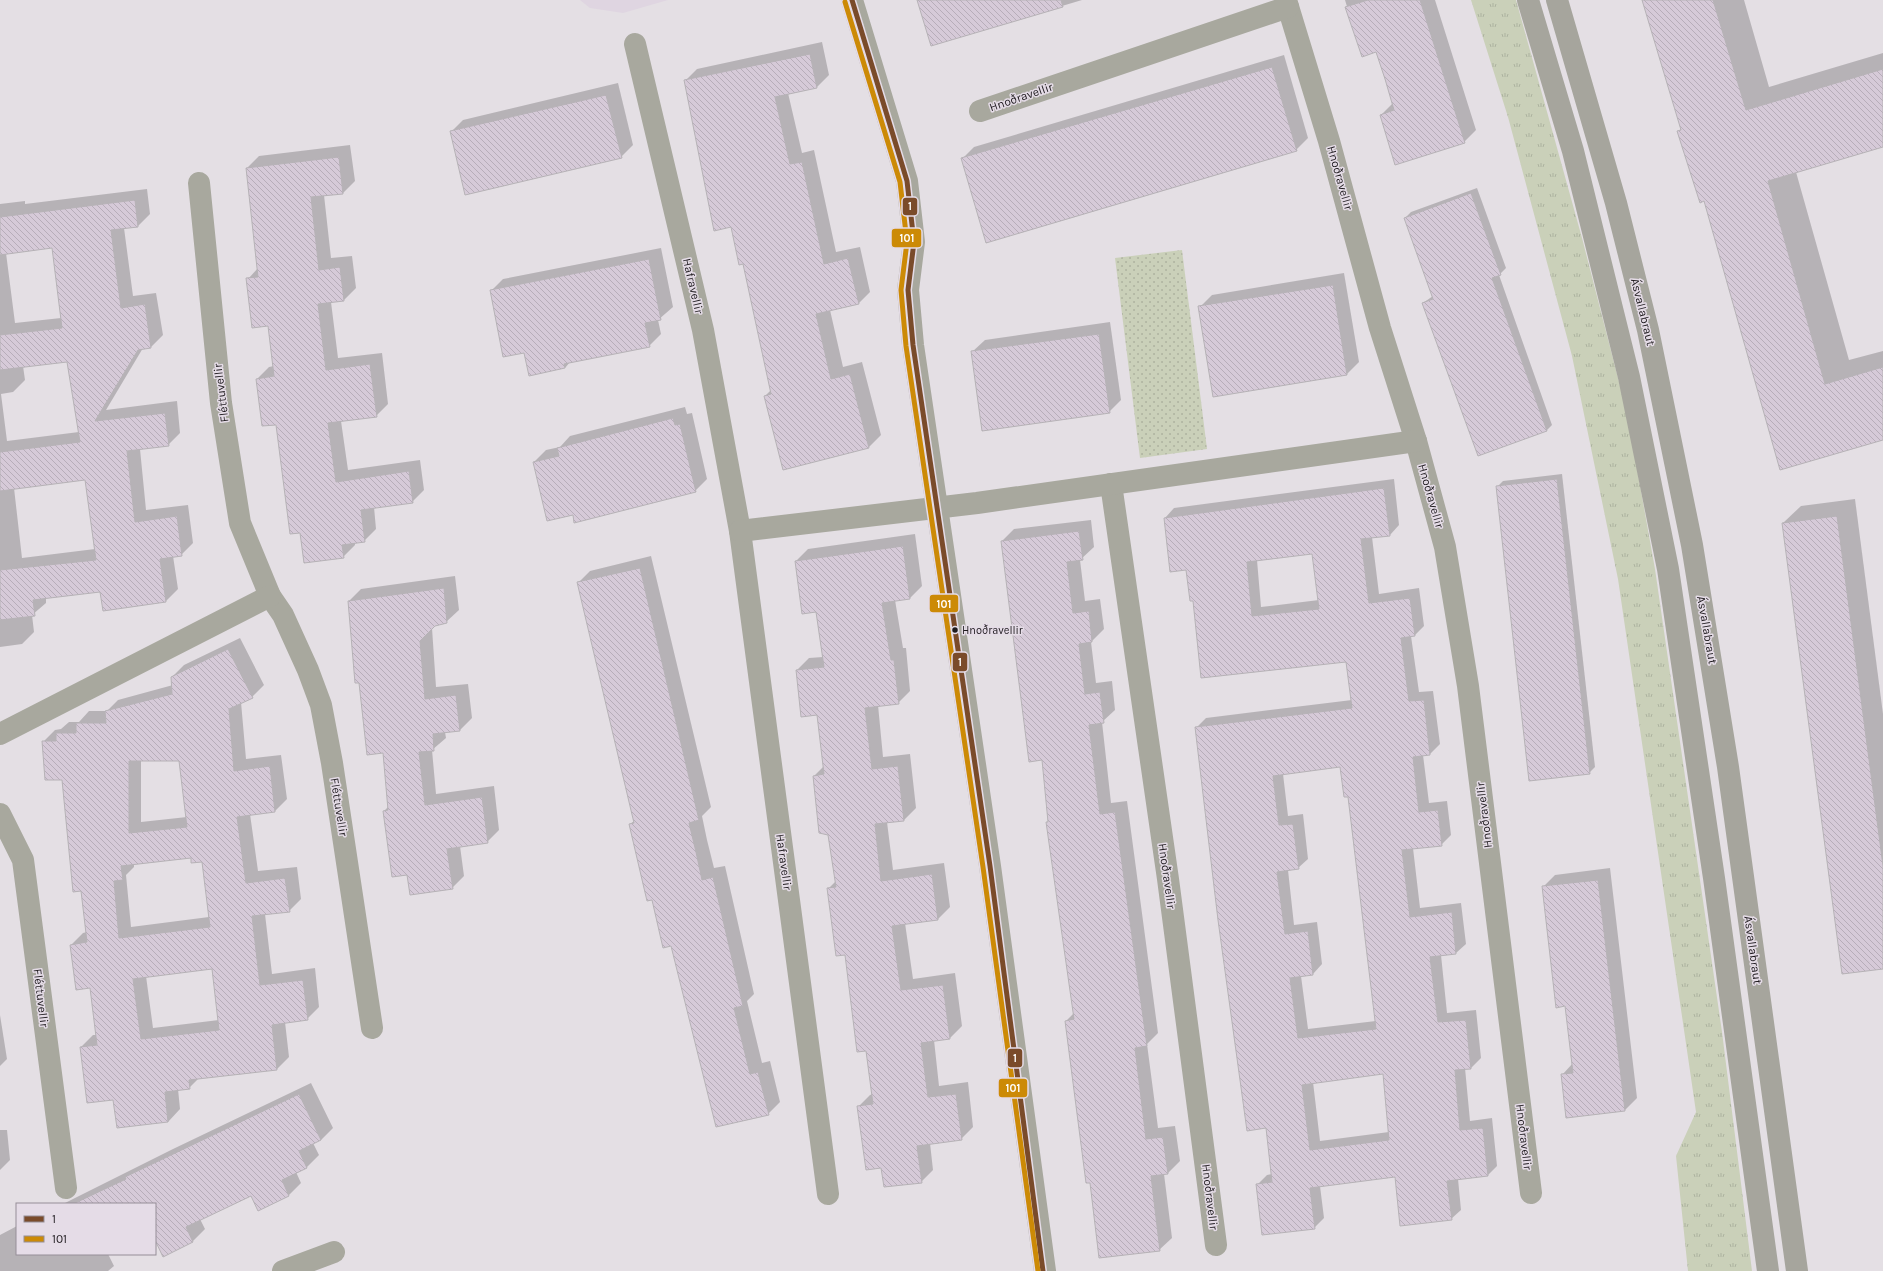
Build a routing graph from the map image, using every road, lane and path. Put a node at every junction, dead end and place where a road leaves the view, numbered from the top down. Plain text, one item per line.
1 (852, 0) edge
2 (1528, 0) edge
3 (1557, 0) edge
4 (1287, 3) edge
5 (635, 44) dead end
6 (980, 111) dead end
7 (199, 183) dead end
8 (1416, 442) junction
9 (1111, 484) junction
10 (936, 508) junction
11 (740, 531) junction
12 (270, 596) junction
13 (0, 734) edge
14 (0, 814) edge
15 (372, 1028) dead end
16 (66, 1188) dead end
17 (1531, 1193) dead end
18 (828, 1194) dead end
19 (1216, 1245) dead end
20 (334, 1252) dead end
21 (1044, 1270) edge
22 (283, 1271) edge
23 (1768, 1271) edge
24 (1797, 1271) edge

1 - 10 street
2 - 23 main road
3 - 24 main road, Ásvallabraut
4 - 6 street, Hnoðravellir
4 - 8 street, Hnoðravellir
5 - 11 street, Hafravellir
7 - 12 street, Fléttuvellir
8 - 9 street
8 - 17 street, Hnoðravellir
9 - 10 street
9 - 19 street, Hnoðravellir
10 - 11 street
10 - 21 street
11 - 18 street, Hafravellir
12 - 13 street
12 - 15 street, Fléttuvellir
14 - 16 street, Fléttuvellir
20 - 22 street

